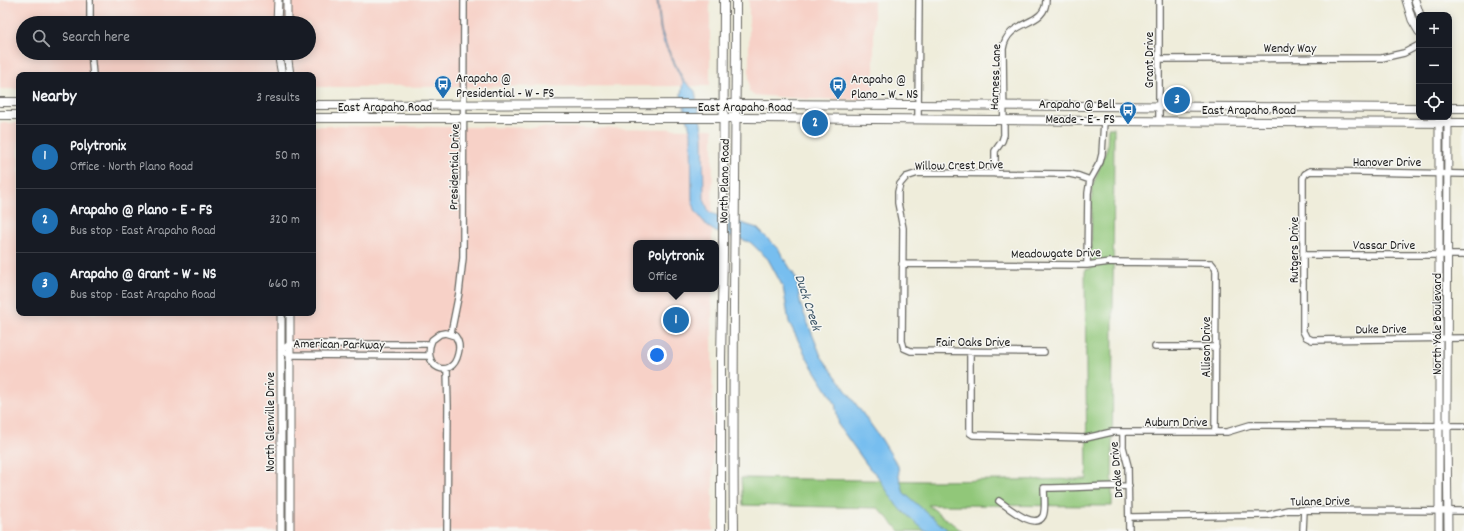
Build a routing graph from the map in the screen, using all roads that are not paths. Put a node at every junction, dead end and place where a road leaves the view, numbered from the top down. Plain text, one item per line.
1 (90, 0) edge
2 (278, 0) edge
3 (286, 0) edge
4 (464, 0) edge
5 (724, 0) edge
6 (736, 0) edge
7 (919, 0) edge
8 (1046, 0) edge
9 (1159, 0) edge
10 (1406, 0) edge
11 (1415, 0) edge
12 (1419, 12) edge
13 (90, 16) edge
14 (277, 16) edge
15 (287, 16) edge
16 (1416, 27) edge
17 (1416, 47) edge
18 (1159, 58) junction
19 (92, 60) edge
20 (279, 60) edge
21 (288, 60) edge
22 (93, 72) edge
23 (281, 72) edge
24 (290, 72) edge
25 (0, 102) edge
26 (16, 102) edge
27 (464, 104) junction
28 (736, 104) junction
29 (316, 105) edge
30 (375, 105) junction
31 (722, 105) junction
32 (918, 106) junction
33 (1003, 106) junction
34 (1059, 106) junction
35 (1159, 106) junction
36 (1416, 108) edge
37 (1452, 108) edge
38 (1464, 108) edge
39 (0, 115) edge
40 (16, 115) edge
41 (316, 118) edge
42 (345, 118) junction
43 (464, 118) junction
44 (722, 118) junction
45 (736, 118) junction
46 (918, 119) junction
47 (1003, 119) junction
48 (1159, 120) junction
49 (1416, 120) edge
50 (1439, 120) edge
51 (1448, 120) edge
52 (1072, 121) junction
53 (1104, 121) junction
54 (1464, 123) edge
55 (1310, 171) joint
56 (1439, 172) junction
57 (1448, 173) junction
58 (995, 174) junction
59 (1464, 174) edge
60 (1090, 180) junction
61 (1304, 255) junction
62 (1439, 255) junction
63 (1464, 255) edge
64 (1448, 256) junction
65 (1211, 263) joint
66 (902, 264) junction
67 (1087, 265) junction
68 (281, 316) edge
69 (290, 316) edge
70 (1303, 331) joint
71 (450, 333) junction
72 (1464, 338) edge
73 (1439, 339) junction
74 (1448, 339) junction
75 (290, 344) junction
76 (430, 344) junction
77 (350, 345) junction
78 (387, 345) junction
79 (1155, 347) dead end
80 (1216, 347) junction
81 (904, 348) joint
82 (281, 350) junction
83 (970, 352) junction
84 (1044, 352) dead end
85 (290, 355) junction
86 (350, 355) junction
87 (387, 355) junction
88 (429, 356) junction
89 (447, 369) junction
90 (1439, 426) junction
91 (1447, 426) junction
92 (1464, 426) edge
93 (1122, 432) junction
94 (1215, 432) junction
95 (721, 475) junction
96 (733, 475) junction
97 (1129, 486) junction
98 (999, 501) dead end
99 (1304, 510) junction
100 (1439, 511) junction
101 (1448, 511) junction
102 (1464, 511) edge
103 (1129, 517) junction
104 (281, 531) edge
105 (290, 531) edge
106 (447, 531) edge
107 (721, 531) edge
108 (734, 531) edge
109 (1129, 531) edge
110 (1304, 531) edge
111 (1440, 531) edge
112 (1448, 531) edge

1 - 13 street
2 - 14 street
3 - 15 street
4 - 27 street, Presidential Drive
5 - 31 main road, North Plano Road
6 - 28 main road, North Plano Road
7 - 32 street
8 - 33 street, Harness Lane
9 - 18 street, Grant Drive
10 - 16 street
11 - 12 street
17 - 18 street, Wendy Way
18 - 35 street, Grant Drive
19 - 22 street
20 - 23 street
21 - 24 street
25 - 26 main road
27 - 30 main road, East Arapaho Road
27 - 31 main road, East Arapaho Road
27 - 43 street, Presidential Drive
28 - 31 main road, East Arapaho Road
28 - 32 main road, East Arapaho Road
28 - 45 main road, North Plano Road
29 - 30 main road, East Arapaho Road
30 - 42 main road
31 - 44 main road, North Plano Road
32 - 33 main road, East Arapaho Road
32 - 46 street
33 - 34 main road, East Arapaho Road
33 - 47 street, Harness Lane
34 - 35 main road, East Arapaho Road
34 - 52 main road
35 - 36 main road, East Arapaho Road
35 - 48 street, Grant Drive
37 - 38 main road
39 - 40 main road
41 - 42 main road, East Arapaho Road
42 - 43 main road, East Arapaho Road
43 - 44 main road, East Arapaho Road
43 - 71 street, Presidential Drive
44 - 45 main road, East Arapaho Road
44 - 95 main road, North Plano Road
45 - 46 main road, East Arapaho Road
45 - 96 main road, North Plano Road
46 - 47 main road, East Arapaho Road
47 - 52 main road, East Arapaho Road
47 - 58 street, Harness Lane
48 - 49 main road, East Arapaho Road
48 - 53 main road, East Arapaho Road
50 - 56 street, North Yale Boulevard
51 - 54 main road, East Arapaho Road
51 - 57 street, North Yale Boulevard
52 - 53 main road, East Arapaho Road
53 - 60 street
55 - 56 street, Hanover Drive
55 - 61 street, Rutgers Drive
56 - 57 street, Hanover Drive
56 - 62 street, North Yale Boulevard
57 - 59 street, Hanover Drive
57 - 64 street, North Yale Boulevard
58 - 60 street, Willow Crest Drive
58 - 66 street, Willow Crest Drive
60 - 67 street
61 - 62 street, Vassar Drive
61 - 70 street, Rutgers Drive
62 - 64 street, Vassar Drive
62 - 73 street, North Yale Boulevard
63 - 64 street, Vassar Drive
64 - 74 street, North Yale Boulevard
65 - 67 street, Meadowgate Drive
65 - 80 street, Allison Drive
66 - 67 street, Meadowgate Drive
66 - 81 street, Willow Crest Drive
68 - 82 street, North Glenville Drive
69 - 75 street, North Glenville Drive
70 - 73 street, Duke Drive
71 - 76 street
71 - 89 street
72 - 74 street, Duke Drive
73 - 74 street, Duke Drive
73 - 90 street, North Yale Boulevard
74 - 91 street, North Yale Boulevard
75 - 77 street, American Parkway
75 - 82 street, American Parkway
75 - 85 street, North Glenville Drive
76 - 78 street, American Parkway
76 - 88 street
77 - 78 street, American Parkway
77 - 86 street
78 - 87 street
79 - 80 street
80 - 94 street, Allison Drive
81 - 83 street, Fair Oaks Drive
82 - 85 street, American Parkway
82 - 104 street, North Glenville Drive
83 - 84 street, Fair Oaks Drive
83 - 93 street, Auburn Drive
85 - 86 street, American Parkway
85 - 105 street, North Glenville Drive
86 - 87 street, American Parkway
87 - 88 street, American Parkway
88 - 89 street
89 - 106 street
90 - 91 street, Auburn Drive
90 - 94 street, Auburn Drive
90 - 100 street, North Yale Boulevard
91 - 92 street, Auburn Drive
91 - 101 street, North Yale Boulevard
93 - 94 street, Auburn Drive
93 - 97 street, Drake Drive
95 - 96 main road
95 - 107 main road, North Plano Road
96 - 108 main road, North Plano Road
97 - 98 street
97 - 103 street, Drake Drive
99 - 100 street, Tulane Drive
99 - 103 street, Tulane Drive
99 - 110 street
100 - 101 street, Tulane Drive
100 - 111 street, North Yale Boulevard
101 - 102 street, Tulane Drive
101 - 112 street, North Yale Boulevard
103 - 109 street, Drake Drive

